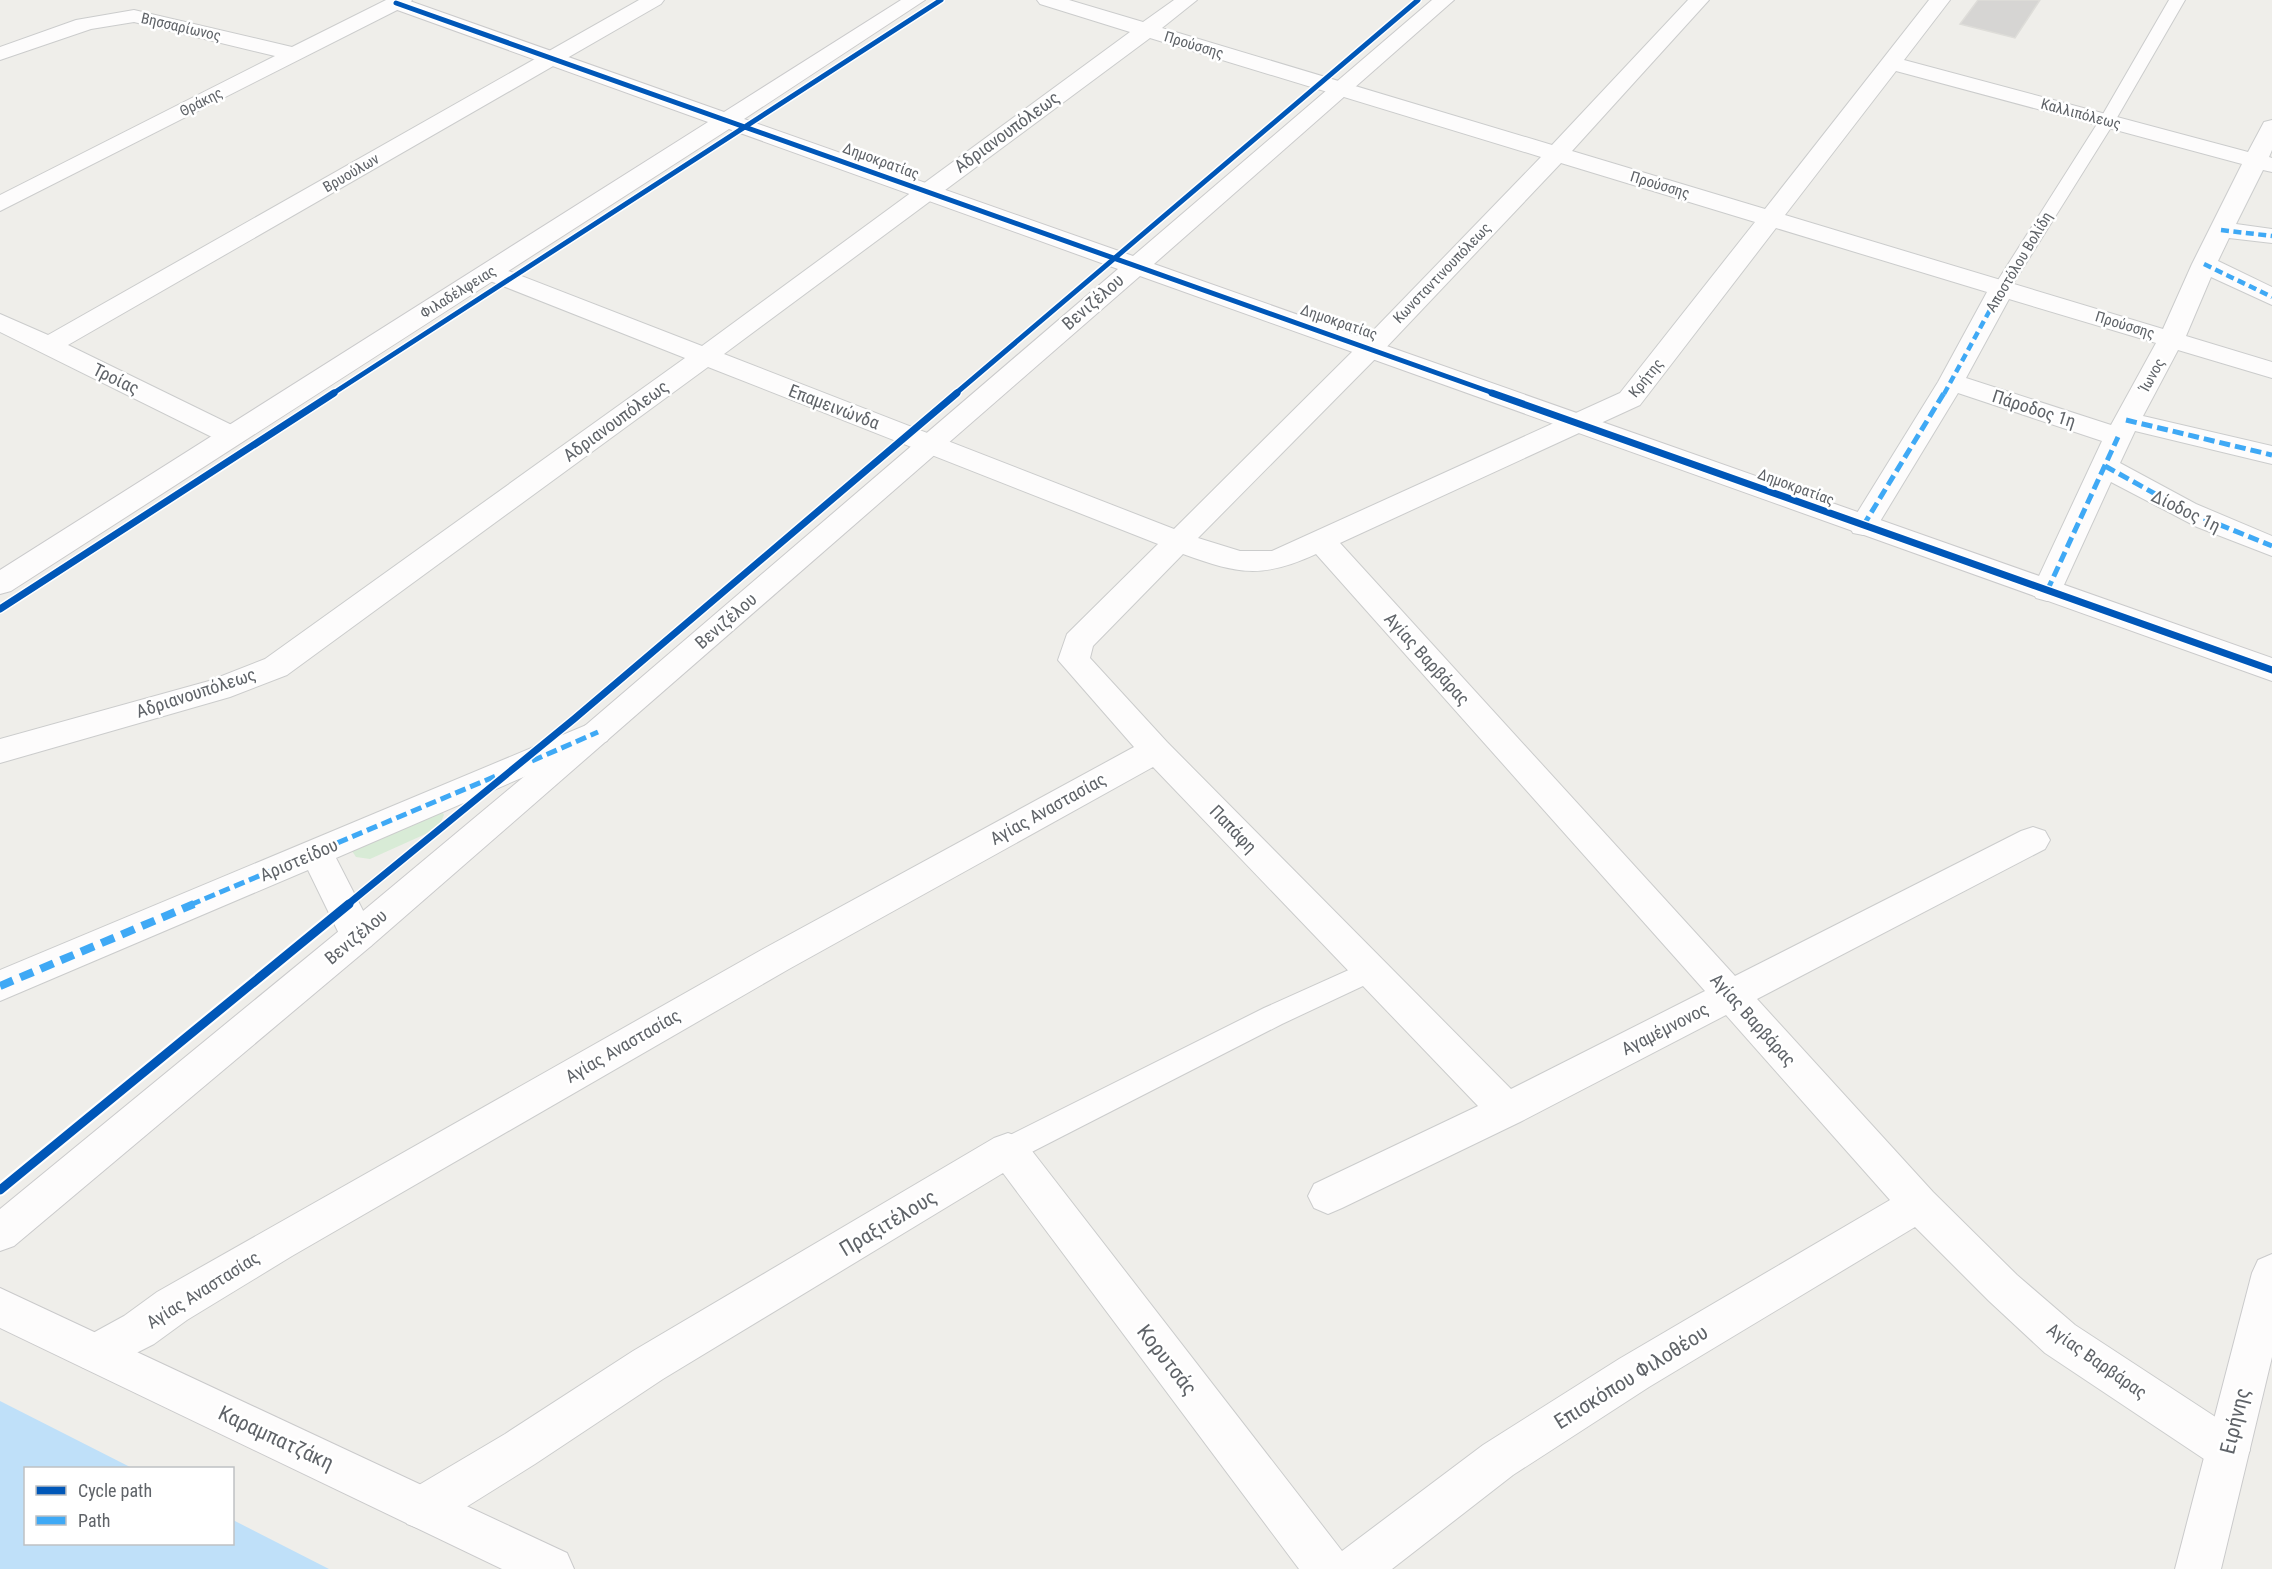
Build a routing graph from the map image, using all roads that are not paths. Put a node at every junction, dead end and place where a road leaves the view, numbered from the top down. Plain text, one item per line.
1 (654, 0) edge
2 (915, 0) edge
3 (1047, 0) edge
4 (1187, 0) edge
5 (1444, 0) edge
6 (1699, 0) edge
7 (1940, 0) edge
8 (2177, 0) edge
9 (399, 1) edge
10 (1147, 30) junction
11 (0, 54) edge
12 (294, 54) junction
13 (553, 59) junction
14 (1890, 63) junction
15 (1340, 89) junction
16 (726, 121) junction
17 (2107, 122) junction
18 (2272, 127) edge
19 (1557, 154) junction
20 (2264, 163) edge
21 (926, 192) junction
22 (0, 204) edge
23 (1772, 219) junction
24 (2221, 230) junction
25 (2272, 236) edge
26 (2204, 264) junction
27 (1135, 266) junction
28 (489, 273) junction
29 (2001, 288) junction
30 (2272, 297) edge
31 (0, 322) edge
32 (2172, 338) junction
33 (48, 346) junction
34 (1371, 348) junction
35 (704, 357) junction
36 (2272, 370) edge
37 (1951, 382) junction
38 (1578, 424) junction
39 (2122, 428) junction
40 (232, 436) junction
41 (930, 444) junction
42 (2272, 454) edge
43 (2104, 466) junction
44 (1863, 526) junction
45 (1321, 541) junction
46 (1180, 542) junction
47 (2272, 546) edge
48 (0, 584) edge
49 (2047, 591) junction
50 (2272, 670) edge
51 (598, 732) junction
52 (1156, 750) junction
53 (0, 751) edge
54 (2033, 840) dead end
55 (317, 853) junction
56 (358, 936) junction
57 (1371, 971) junction
58 (0, 986) edge
59 (1731, 996) junction
60 (1507, 1110) junction
61 (1008, 1150) junction
62 (1328, 1196) dead end
63 (1919, 1204) junction
64 (0, 1233) edge
65 (2272, 1274) edge
66 (0, 1307) edge
67 (97, 1353) junction
68 (2228, 1450) junction
69 (423, 1508) junction
70 (551, 1569) edge
71 (1327, 1569) edge
72 (1355, 1569) edge
73 (2198, 1569) edge

1 - 13 street, Βρυούλων
2 - 16 street, Φιλαδέλφειας
3 - 10 street, Προύσσης
4 - 10 street, Αδριανουπόλεως
5 - 15 street, Βενιζέλου
6 - 19 street, Κωνσταντινουπόλεως
7 - 14 street, Κρήτης
8 - 17 lane, Αποστόλου Βολίδη
9 - 12 street, Θράκης
9 - 13 street, Δημοκρατίας
10 - 15 street, Προύσσης
10 - 21 street, Αδριανουπόλεως
11 - 12 street, Βησσαρίωνος
12 - 22 street, Θράκης
13 - 16 street, Δημοκρατίας
13 - 33 street, Βρυούλων
14 - 17 street, Καλλιπόλεως
14 - 23 street, Κρήτης
15 - 19 street, Προύσσης
15 - 27 street, Βενιζέλου
16 - 21 street, Δημοκρατίας
16 - 28 street, Φιλαδέλφειας
17 - 20 street, Καλλιπόλεως
17 - 29 lane, Αποστόλου Βολίδη
18 - 20 street, Ίωνος
19 - 23 street, Προύσσης
19 - 34 street, Κωνσταντινουπόλεως
20 - 24 street, Ίωνος
21 - 27 street, Δημοκρατίας
21 - 35 street, Αδριανουπόλεως
23 - 29 street, Προύσσης
23 - 38 street, Κρήτης
24 - 25 street
24 - 26 street, Ίωνος
26 - 30 street
26 - 32 street, Ίωνος
27 - 34 street, Δημοκρατίας
27 - 41 street, Βενιζέλου
28 - 35 street, Επαμεινώνδα
28 - 40 street, Φιλαδέλφειας
29 - 32 street, Προύσσης
29 - 37 street, Αποστόλου Βολίδη
31 - 33 street, Τροίας
32 - 36 street, Προύσσης
32 - 39 street, Ίωνος
33 - 40 street, Τροίας
34 - 38 street, Δημοκρατίας
34 - 46 street, Κωνσταντινουπόλεως
35 - 41 street, Επαμεινώνδα
35 - 53 street, Αδριανουπόλεως
37 - 39 street, Πάροδος 1η
37 - 44 street, Αποστόλου Βολίδη
38 - 44 street, Δημοκρατίας
38 - 45 street, Κρήτης
39 - 42 street
39 - 43 street, Ίωνος
40 - 48 street, Φιλαδέλφειας
41 - 46 street, Επαμεινώνδα
41 - 51 street, Βενιζέλου
43 - 47 street, Δίοδος 1η
43 - 49 street, Ίωνος
44 - 49 street, Δημοκρατίας
45 - 46 street, Κρήτης
45 - 59 street, Αγίας Βαρβάρας
46 - 52 street, Παπάφη
49 - 50 street, Δημοκρατίας
51 - 55 street, Αριστείδου
51 - 56 street, Βενιζέλου
52 - 57 street, Παπάφη
52 - 67 street, Αγίας Αναστασίας
54 - 59 street, Αγαμέμνονος
55 - 56 street
55 - 58 street, Αριστείδου
56 - 64 street, Βενιζέλου
57 - 60 street, Παπάφη
57 - 61 lane, Πραξιτέλους
59 - 60 street, Αγαμέμνονος
59 - 63 street, Αγίας Βαρβάρας
60 - 62 street, Αγαμέμνονος
61 - 69 street, Πραξιτέλους
61 - 71 street, Κορυτσάς
63 - 68 street, Αγίας Βαρβάρας
63 - 72 street, Επισκόπου Φιλοθέου
65 - 68 street, Ειρήνης
66 - 67 street, Καραμπατζάκη
67 - 69 street, Καραμπατζάκη
68 - 73 street, Ειρήνης
69 - 70 street, Καραμπατζάκη

